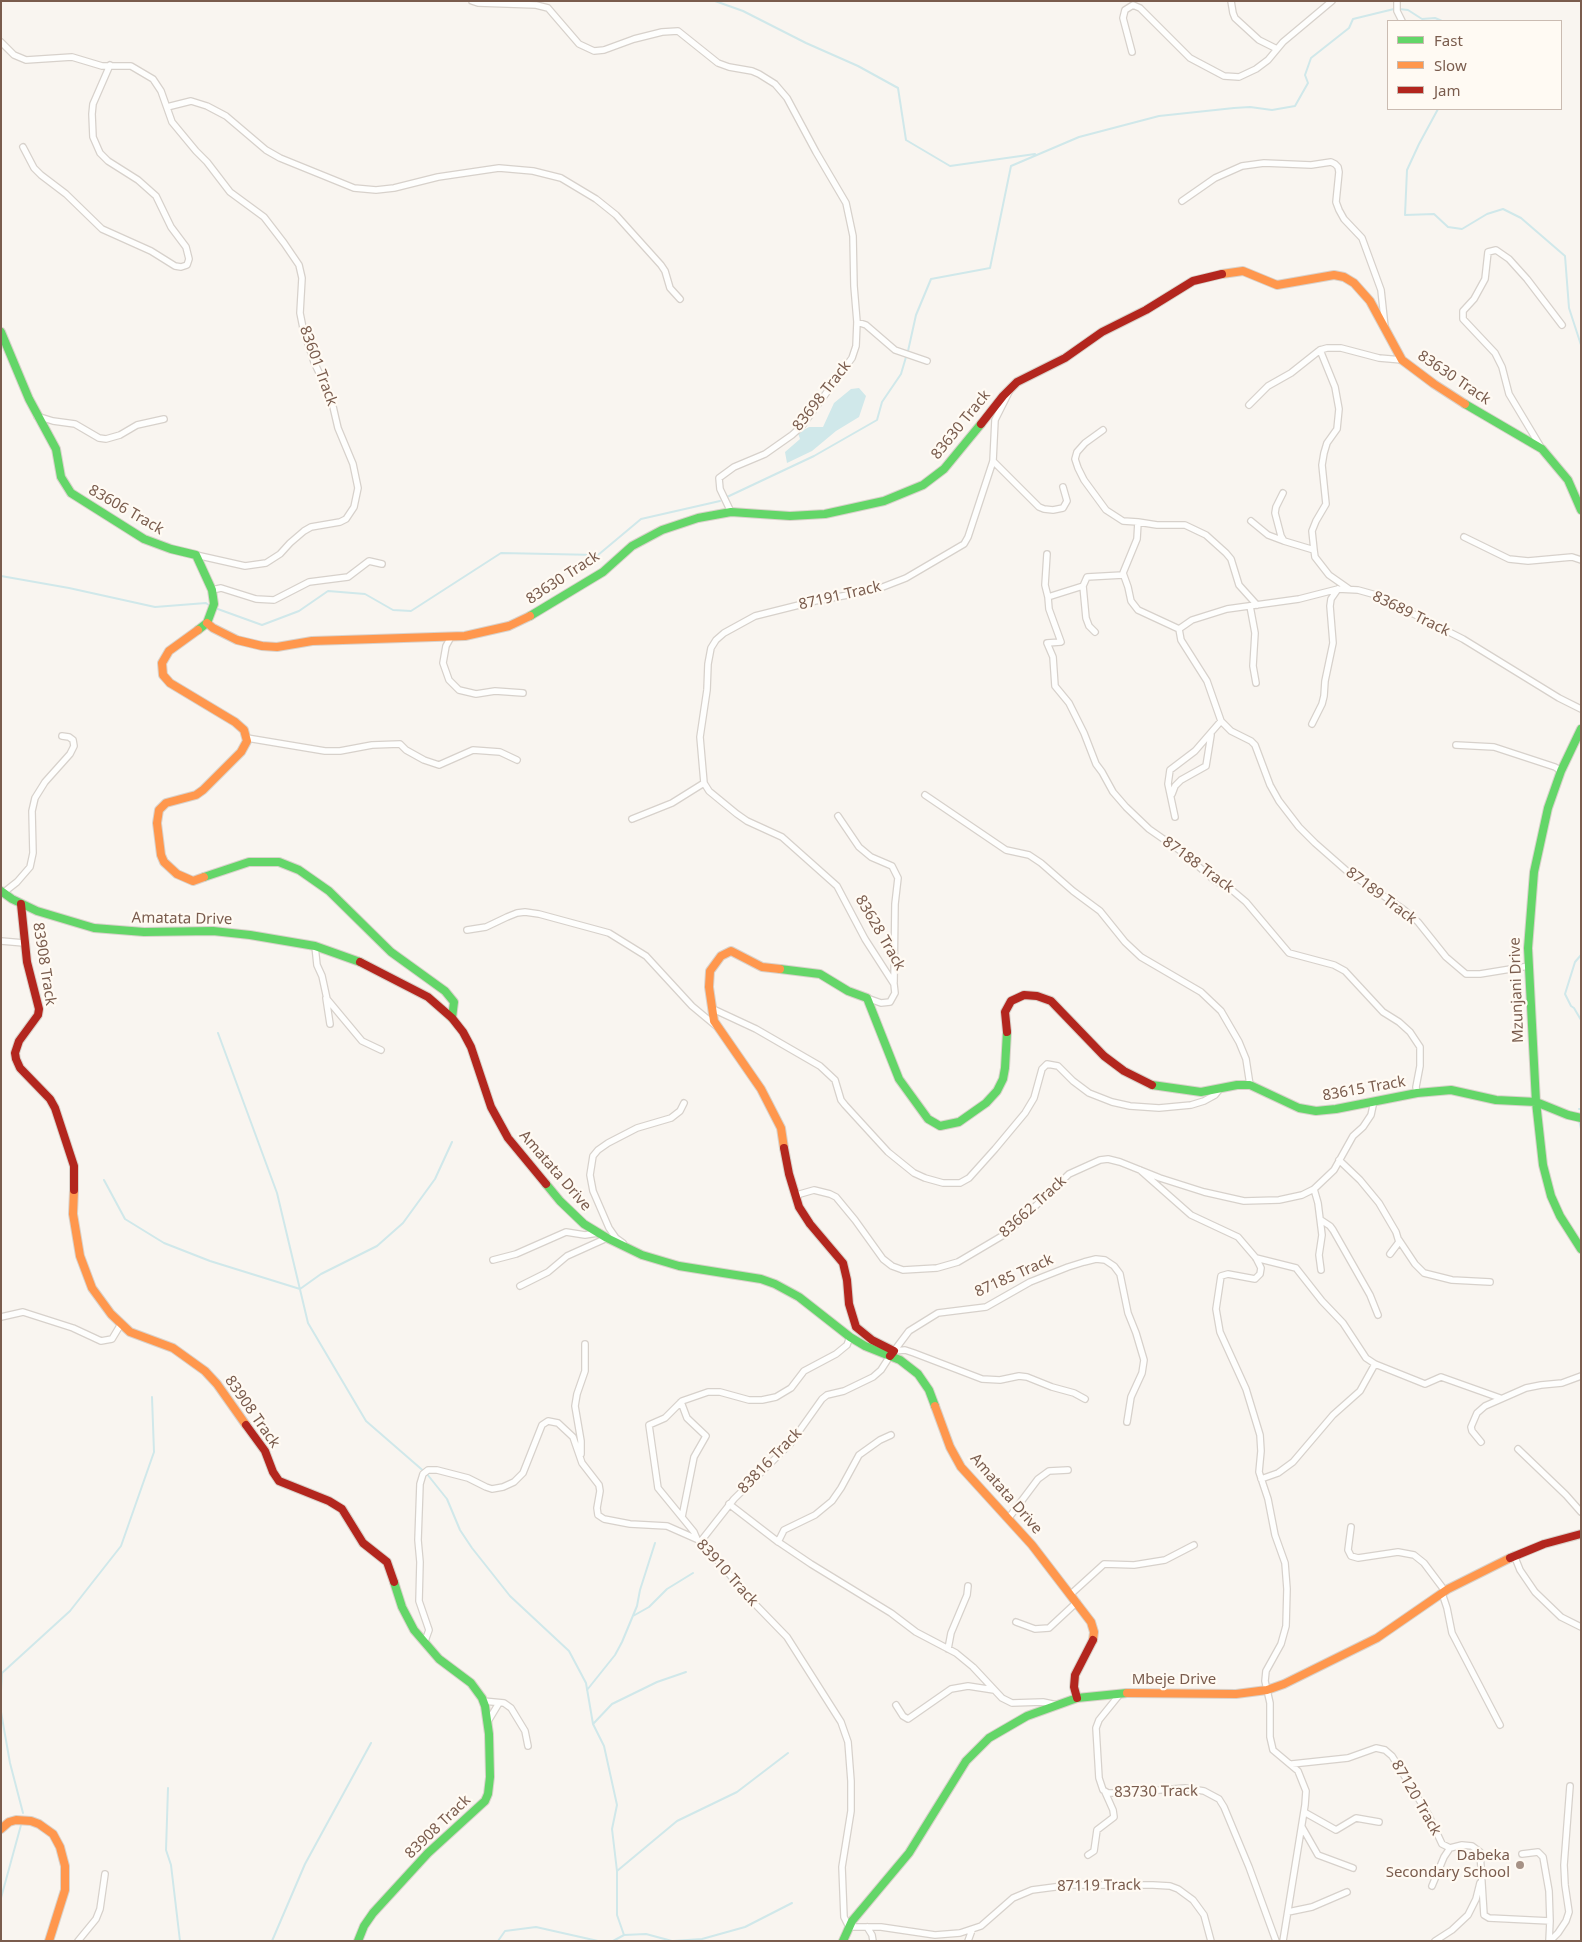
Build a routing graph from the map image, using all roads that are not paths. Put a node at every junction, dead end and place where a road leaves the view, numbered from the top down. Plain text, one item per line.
1 (472, 1) edge
2 (1231, 1) edge
3 (1332, 1) edge
4 (1396, 6) edge
5 (1402, 20) edge
6 (1, 42) edge
7 (1278, 49) junction
8 (1132, 52) dead end
9 (110, 65) junction
10 (167, 107) junction
11 (23, 147) dead end
12 (1182, 200) dead end
13 (680, 299) dead end
14 (857, 322) junction
15 (1562, 325) dead end
16 (1385, 327) junction
17 (1, 332) edge
18 (1320, 350) junction
19 (927, 360) dead end
20 (1402, 360) junction
21 (1010, 387) junction
22 (1249, 405) dead end
23 (37, 416) junction
24 (164, 419) dead end
25 (1103, 430) dead end
26 (1542, 449) junction
27 (993, 461) junction
28 (1064, 487) dead end
29 (1283, 493) dead end
30 (1581, 510) edge
31 (731, 512) junction
32 (1252, 521) dead end
33 (1138, 522) junction
34 (1464, 537) dead end
35 (1284, 542) junction
36 (1314, 550) junction
37 (1047, 554) dead end
38 (196, 555) junction
39 (1581, 560) edge
40 (382, 564) dead end
41 (1123, 576) junction
42 (1083, 586) junction
43 (1338, 589) junction
44 (1348, 589) junction
45 (212, 590) junction
46 (1048, 596) junction
47 (1257, 605) junction
48 (1250, 606) junction
49 (207, 622) junction
50 (1179, 629) junction
51 (1096, 632) dead end
52 (451, 637) junction
53 (1256, 683) dead end
54 (523, 693) dead end
55 (1581, 709) edge
56 (1221, 721) junction
57 (1312, 724) dead end
58 (1581, 729) edge
59 (1211, 735) junction
60 (62, 736) dead end
61 (247, 738) junction
62 (1456, 745) dead end
63 (517, 760) dead end
64 (1561, 771) junction
65 (704, 783) junction
66 (1172, 794) junction
67 (925, 795) dead end
68 (838, 816) dead end
69 (1175, 817) dead end
70 (632, 819) dead end
71 (2, 892) edge
72 (21, 904) junction
73 (467, 930) dead end
74 (1, 941) edge
75 (24, 942) junction
76 (316, 946) junction
77 (1529, 966) junction
78 (894, 984) junction
79 (325, 994) junction
80 (868, 998) junction
81 (713, 1009) junction
82 (452, 1018) junction
83 (330, 1024) dead end
84 (716, 1026) junction
85 (381, 1050) dead end
86 (1250, 1085) junction
87 (1219, 1090) junction
88 (1416, 1093) junction
89 (1374, 1101) junction
90 (1536, 1102) junction
91 (684, 1104) dead end
92 (1581, 1118) edge
93 (1339, 1160) junction
94 (1140, 1170) junction
95 (1314, 1189) junction
96 (796, 1198) junction
97 (1321, 1220) junction
98 (598, 1233) junction
99 (607, 1238) junction
100 (1399, 1240) junction
101 (627, 1249) junction
102 (1581, 1249) edge
103 (1390, 1254) dead end
104 (1256, 1258) junction
105 (493, 1260) dead end
106 (1321, 1270) dead end
107 (1490, 1282) dead end
108 (520, 1286) dead end
109 (1378, 1314) dead end
110 (1, 1317) edge
111 (121, 1324) junction
112 (850, 1337) junction
113 (584, 1344) dead end
114 (892, 1353) junction
115 (1374, 1364) junction
116 (1581, 1376) edge
117 (1500, 1398) junction
118 (1085, 1399) dead end
119 (680, 1402) junction
120 (1127, 1422) dead end
121 (891, 1435) dead end
122 (1481, 1442) dead end
123 (1518, 1449) dead end
124 (582, 1463) junction
125 (1068, 1470) dead end
126 (1261, 1479) junction
127 (729, 1504) junction
128 (1581, 1512) edge
129 (682, 1517) junction
130 (1008, 1519) junction
131 (1351, 1527) dead end
132 (1581, 1534) edge
133 (699, 1540) junction
134 (778, 1542) junction
135 (1194, 1545) dead end
136 (1514, 1555) junction
137 (968, 1586) dead end
138 (1443, 1592) junction
139 (1071, 1594) junction
140 (1077, 1602) junction
141 (1016, 1622) dead end
142 (1581, 1627) edge
143 (425, 1641) junction
144 (948, 1649) junction
145 (994, 1690) junction
146 (1267, 1690) junction
147 (1120, 1694) junction
148 (1076, 1698) junction
149 (483, 1701) junction
150 (499, 1703) junction
151 (896, 1705) dead end
152 (1057, 1705) junction
153 (487, 1723) junction
154 (1500, 1725) dead end
155 (528, 1746) dead end
156 (1292, 1764) junction
157 (1570, 1786) dead end
158 (1105, 1792) junction
159 (1304, 1812) junction
160 (1379, 1822) dead end
161 (1302, 1827) junction
162 (1, 1829) edge
163 (1450, 1848) junction
164 (1522, 1854) dead end
165 (1088, 1855) dead end
166 (1353, 1868) dead end
167 (105, 1874) dead end
168 (1482, 1876) junction
169 (1432, 1886) dead end
170 (1347, 1892) dead end
171 (1288, 1912) junction
172 (1550, 1920) junction
173 (849, 1927) junction
174 (867, 1927) junction
175 (972, 1930) junction
176 (49, 1941) edge
177 (78, 1941) edge
178 (358, 1941) edge
179 (843, 1941) edge
180 (873, 1941) edge
181 (968, 1941) edge
182 (1211, 1941) edge
183 (1276, 1941) edge
184 (1283, 1941) edge
185 (1435, 1941) edge
186 (1549, 1941) edge

1 - 14 street, 83698 Track
2 - 7 street
3 - 7 street
4 - 5 street
6 - 9 street, 83601 Track
7 - 8 street
9 - 10 street, 83601 Track
9 - 11 street
10 - 13 street
10 - 38 street, 83601 Track
12 - 16 street
14 - 19 street
14 - 31 street, 83698 Track
15 - 26 street
16 - 20 street, 83630 Track
16 - 21 street, 83630 Track
17 - 23 street, 83606 Track
18 - 20 street
18 - 22 street
18 - 36 street
20 - 26 street, 83630 Track
21 - 27 street, 87191 Track
21 - 31 street, 83630 Track
23 - 24 street
23 - 38 street, 83606 Track
25 - 33 street
26 - 30 street, 83630 Track
27 - 28 street
27 - 65 street, 87191 Track
29 - 35 street
31 - 52 street, 83630 Track
32 - 35 street
33 - 41 street
33 - 47 street
34 - 39 street
35 - 36 street
36 - 44 street
37 - 46 street
38 - 45 street
40 - 45 street
41 - 42 street
41 - 50 street
42 - 46 street
42 - 51 street
43 - 44 street, 83689 Track
43 - 47 street, 83689 Track
43 - 57 street
44 - 55 street, 83689 Track
45 - 49 street
46 - 88 street, 87188 Track
47 - 48 street, 83689 Track
48 - 50 street, 83689 Track
48 - 53 street
49 - 52 street, 83630 Track
49 - 61 street
50 - 56 street
52 - 54 street
56 - 59 street
56 - 77 street, 87189 Track
58 - 64 street, Mzunjani Drive
59 - 66 street
59 - 66 street
60 - 71 street
61 - 63 street
61 - 82 street
62 - 64 street
64 - 77 street, Mzunjani Drive
65 - 70 street
65 - 78 street, 83628 Track
66 - 69 street
67 - 86 street
68 - 78 street
71 - 72 street, Amatata Drive
72 - 75 street, 83908 Track
72 - 76 street, Amatata Drive
73 - 84 street
74 - 75 street
75 - 111 street, 83908 Track
76 - 79 street
76 - 82 street, Amatata Drive
77 - 90 street, Mzunjani Drive
78 - 80 street, 83628 Track
79 - 83 street
79 - 85 street
80 - 81 street, 83628 Track
80 - 87 street
81 - 84 street, 83628 Track
81 - 87 street
82 - 98 street, Amatata Drive
84 - 96 street, 83628 Track
86 - 87 street
86 - 89 street, 83615 Track
88 - 89 street, 83615 Track
88 - 90 street, 83615 Track
89 - 93 street, 83662 Track
90 - 92 street, 83615 Track
90 - 102 street, Mzunjani Drive
91 - 101 street
93 - 95 street, 83662 Track
93 - 100 street
94 - 95 street, 83662 Track
94 - 96 street, 83662 Track
94 - 104 street
95 - 97 street
96 - 114 street, 83628 Track
97 - 106 street
97 - 109 street
98 - 99 street, Amatata Drive
98 - 105 street
99 - 101 street, Amatata Drive
99 - 108 street
100 - 103 street
100 - 107 street
101 - 112 street, Amatata Drive
104 - 115 street
104 - 126 street
110 - 111 street
111 - 143 street, 83908 Track
112 - 114 street, Amatata Drive
112 - 119 street
113 - 124 street
114 - 118 street
114 - 120 street, 87185 Track
114 - 127 street, 83816 Track
114 - 130 street, Amatata Drive
115 - 117 street
115 - 126 street
116 - 117 street
117 - 122 street
119 - 129 street
119 - 129 street
121 - 134 street
123 - 128 street
124 - 133 street, 83910 Track
124 - 143 street, 83910 Track
125 - 130 street
126 - 146 street
127 - 133 street, 83816 Track
127 - 134 street
129 - 133 street
130 - 139 street, Amatata Drive
131 - 138 street
132 - 136 street, Mbeje Drive
133 - 173 street, 83910 Track
134 - 144 street
135 - 139 street
136 - 138 street, Mbeje Drive
136 - 142 street
137 - 144 street
138 - 146 street, Mbeje Drive
138 - 154 street
139 - 140 street, Amatata Drive
140 - 141 street
140 - 148 street, Amatata Drive
143 - 149 street, 83908 Track
144 - 145 street
145 - 151 street
145 - 152 street
146 - 147 street, Mbeje Drive
146 - 156 street
147 - 148 street, Mbeje Drive
147 - 158 street, 83730 Track
148 - 152 street, Mbeje Drive
149 - 150 street
149 - 153 street, 83908 Track
150 - 153 street
150 - 155 street
152 - 173 street, Mbeje Drive
153 - 178 street, 83908 Track
156 - 159 street
156 - 163 street, 87120 Track
157 - 186 street
158 - 165 street
158 - 183 street, 83730 Track
159 - 160 street
159 - 161 street
161 - 166 street
161 - 171 street
162 - 176 street
163 - 168 street, 87120 Track
163 - 169 street
164 - 172 street
167 - 177 street
168 - 172 street
168 - 185 street
170 - 171 street
171 - 184 street
172 - 186 street
173 - 174 street, 87119 Track
173 - 179 street, Mbeje Drive
174 - 175 street, 87119 Track
174 - 180 street
175 - 181 street
175 - 182 street, 87119 Track

